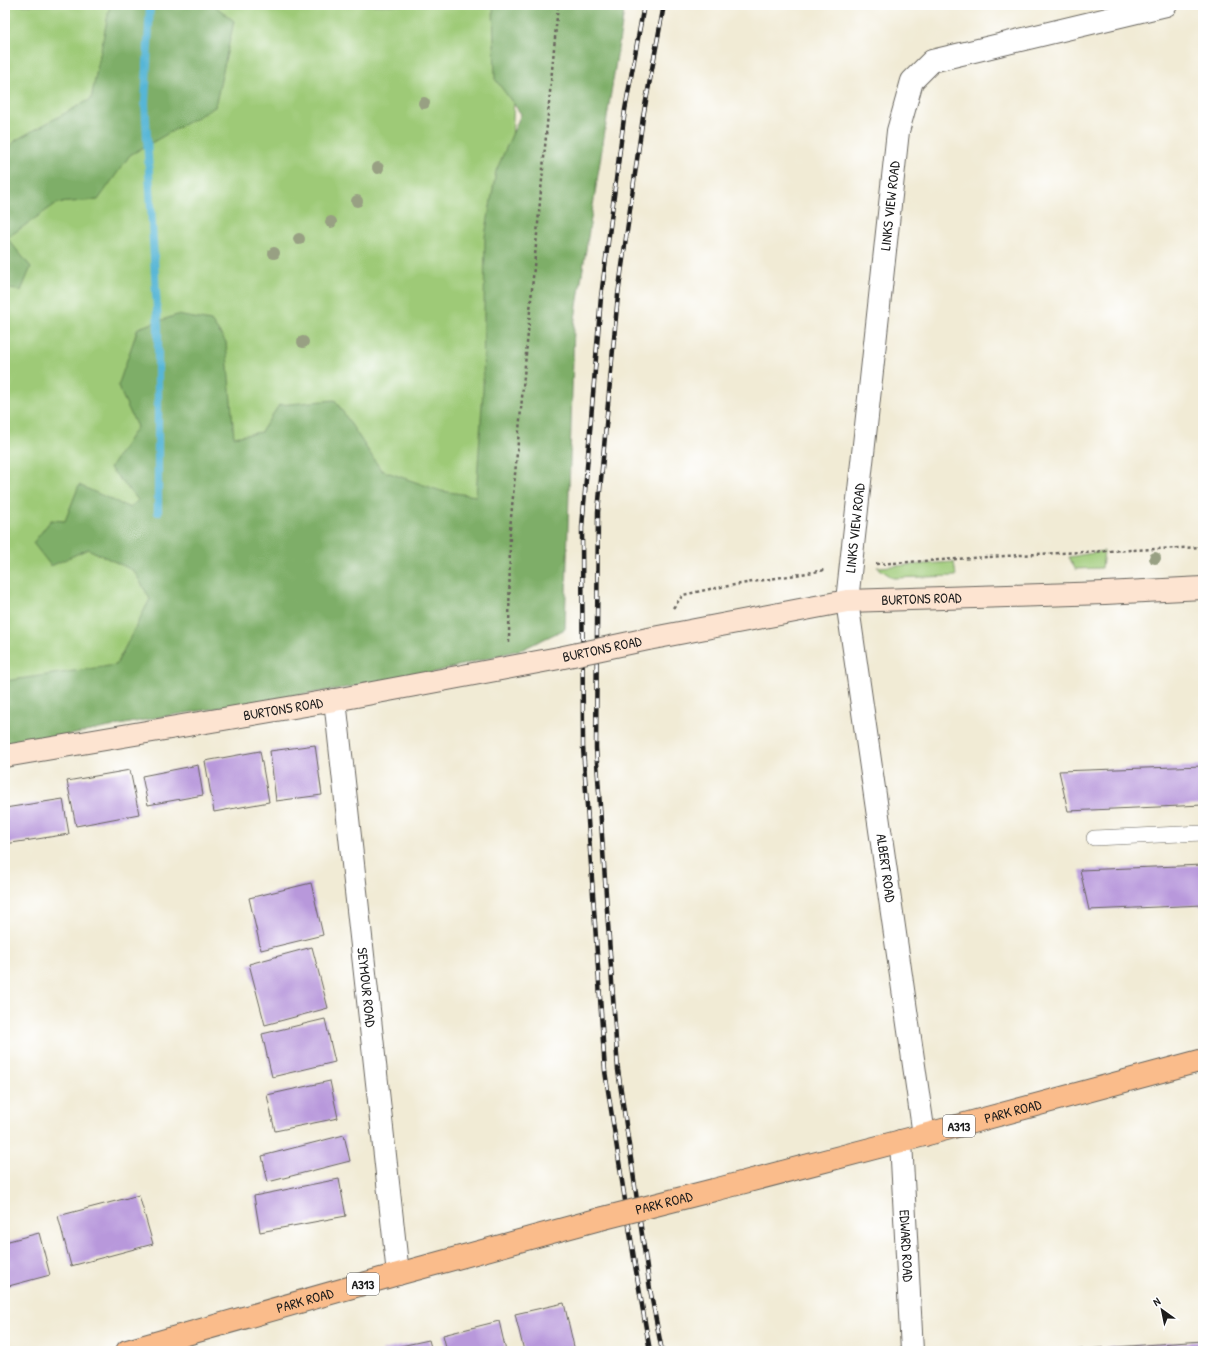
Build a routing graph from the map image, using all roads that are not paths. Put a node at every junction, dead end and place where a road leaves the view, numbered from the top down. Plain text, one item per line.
1 (1166, 5) edge
2 (1203, 588) edge
3 (847, 601) junction
4 (335, 700) junction
5 (5, 756) edge
6 (1203, 833) edge
7 (1094, 838) dead end
8 (1203, 1060) edge
9 (924, 1135) junction
10 (900, 1141) junction
11 (398, 1274) junction
12 (127, 1351) edge
13 (912, 1351) edge

1 - 3 street, LINKS VIEW ROAD
2 - 3 street, BURTONS ROAD
3 - 4 street, BURTONS ROAD, bridge
3 - 9 street, ALBERT ROAD
4 - 5 street, BURTONS ROAD
4 - 11 street, SEYMOUR ROAD
6 - 7 lane
8 - 9 main road, PARK ROAD / A313
9 - 10 main road, PARK ROAD / A313
10 - 11 main road, PARK ROAD / A313, bridge
10 - 13 street, EDWARD ROAD
11 - 12 main road, PARK ROAD / A313

